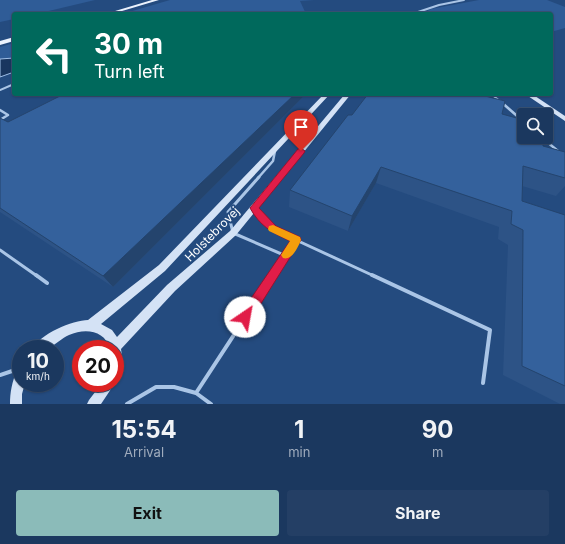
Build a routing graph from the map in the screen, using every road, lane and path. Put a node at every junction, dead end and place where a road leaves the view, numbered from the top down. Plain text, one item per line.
1 (156, 0) edge
2 (464, 0) edge
3 (114, 12) edge
4 (418, 12) edge
5 (12, 40) edge
6 (0, 43) edge
7 (12, 85) edge
8 (0, 90) edge
9 (324, 96) edge
10 (346, 96) edge
11 (493, 96) edge
12 (531, 96) edge
13 (0, 110) edge
14 (517, 116) edge
15 (565, 119) edge
16 (0, 120) edge
17 (549, 144) edge
18 (275, 149) junction
19 (559, 152) edge
20 (254, 208) junction
21 (234, 233) junction
22 (296, 240) junction
23 (0, 250) edge
24 (286, 256) junction
25 (47, 283) dead end
26 (90, 326) junction
27 (49, 340) edge
28 (113, 340) edge
29 (122, 340) edge
30 (12, 371) edge
31 (0, 375) edge
32 (483, 383) dead end
33 (17, 392) edge
34 (104, 392) edge
35 (196, 392) junction
36 (16, 404) edge
37 (94, 404) edge
38 (127, 404) edge
39 (211, 404) edge

1 - 3 main road
2 - 4 street
5 - 6 main road
7 - 8 lane
9 - 18 street, Holstebrovej
10 - 20 street, Holstebrovej
11 - 14 lane
12 - 15 street
13 - 16 lane
17 - 19 lane
18 - 21 lane
18 - 26 street, Holstebrovej
20 - 21 street, Holstebrovej
20 - 22 lane
21 - 24 lane
21 - 29 street, Holstebrovej
22 - 24 lane
22 - 32 lane
23 - 25 lane
24 - 35 lane
26 - 27 street
26 - 28 street
30 - 31 lane
33 - 36 street
34 - 37 street
35 - 38 lane
35 - 39 lane

